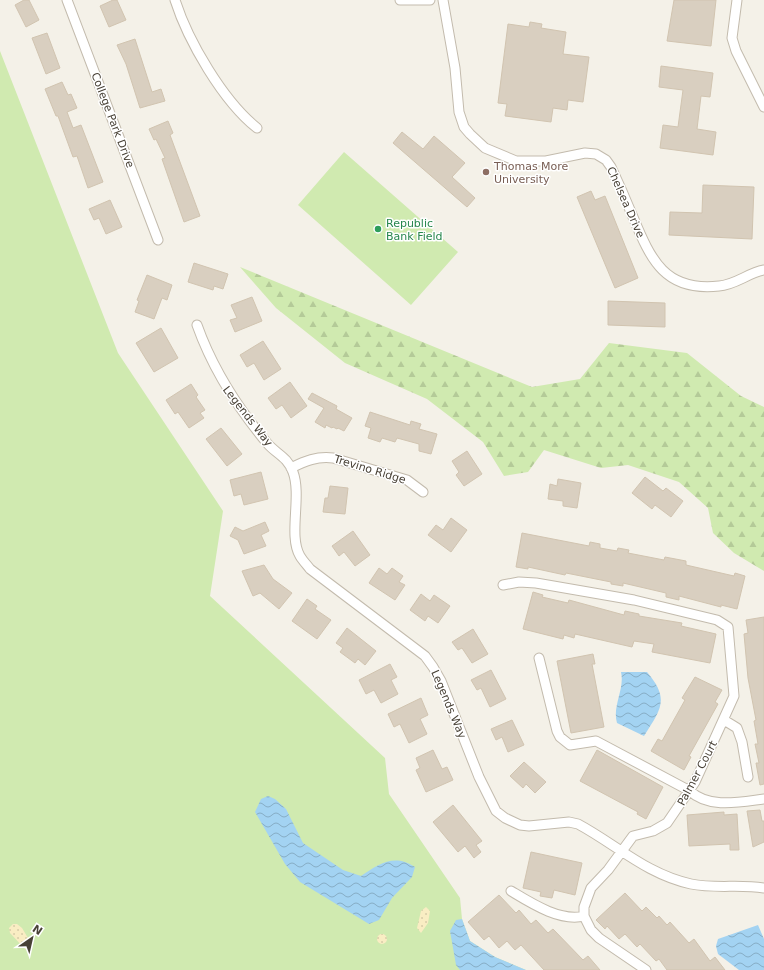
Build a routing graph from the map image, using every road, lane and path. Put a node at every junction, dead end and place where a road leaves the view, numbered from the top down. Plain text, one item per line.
1 (67, 0) edge
2 (175, 0) edge
3 (400, 0) edge
4 (430, 0) edge
5 (443, 0) edge
6 (737, 0) edge
7 (764, 107) edge
8 (257, 128) dead end
9 (158, 240) dead end
10 (764, 270) edge
11 (197, 325) dead end
12 (291, 468) junction
13 (423, 492) dead end
14 (503, 585) dead end
15 (539, 658) dead end
16 (724, 720) junction
17 (748, 777) dead end
18 (690, 791) junction
19 (764, 799) edge
20 (622, 853) junction
21 (764, 888) edge
22 (511, 891) dead end
23 (584, 916) junction
24 (646, 970) edge

1 - 9 street, College Park Drive
2 - 8 street
3 - 4 street
5 - 10 street, Chelsea Drive
6 - 7 street
11 - 12 street, Legends Way
12 - 13 street, Trevino Ridge
12 - 20 street, Legends Way
14 - 16 street, Palmer Court
15 - 18 street
16 - 17 street
16 - 18 street, Palmer Court
18 - 19 street
18 - 20 street, Palmer Court
20 - 21 street, Legends Way
20 - 23 street, Palmer Court
22 - 23 street
23 - 24 street

